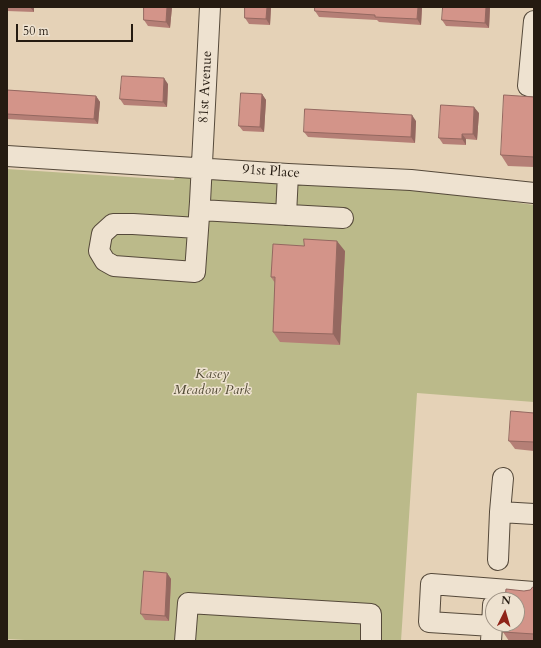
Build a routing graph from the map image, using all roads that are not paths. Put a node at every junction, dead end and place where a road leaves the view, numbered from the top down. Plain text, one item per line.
1 (210, 7) edge
2 (534, 21) edge
3 (534, 87) edge
4 (7, 156) edge
5 (202, 168) junction
6 (288, 174) junction
7 (534, 193) edge
8 (286, 215) junction
9 (343, 218) dead end
10 (199, 219) junction
11 (503, 478) dead end
12 (500, 512) junction
13 (534, 514) edge
14 (498, 560) dead end
15 (485, 596) edge
16 (492, 634) edge
17 (185, 641) edge
18 (371, 641) edge

1 - 5 street, 81st Avenue
2 - 3 street
4 - 5 street, 91st Place
5 - 6 street, 91st Place
5 - 10 street, 81st Avenue
6 - 7 street, 91st Place
6 - 8 street
8 - 9 street
8 - 10 street
10 - 10 street
11 - 12 street
12 - 13 street
12 - 14 street
15 - 16 street
17 - 18 street

